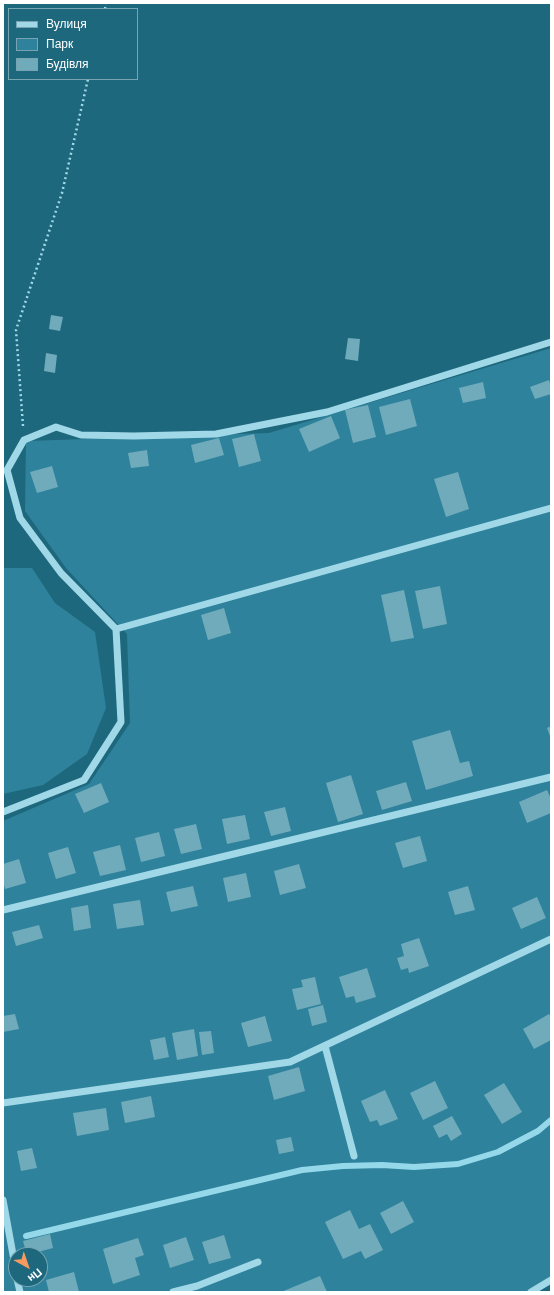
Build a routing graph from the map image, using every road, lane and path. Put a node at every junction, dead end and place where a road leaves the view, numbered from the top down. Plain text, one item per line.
1 (88, 80) edge
2 (551, 342) edge
3 (24, 440) junction
4 (551, 508) edge
5 (116, 629) junction
6 (551, 777) edge
7 (3, 812) edge
8 (3, 910) edge
9 (551, 939) edge
10 (325, 1046) junction
11 (3, 1103) edge
12 (354, 1156) dead end
13 (3, 1200) edge
14 (11, 1247) edge
15 (258, 1262) dead end
16 (551, 1280) edge
17 (173, 1292) edge
18 (531, 1292) edge

1 - 3 path
2 - 3 street
3 - 5 street
4 - 5 street
5 - 7 street
6 - 8 street
9 - 10 street
10 - 11 street
10 - 12 street
13 - 14 street
15 - 17 street
16 - 18 street

